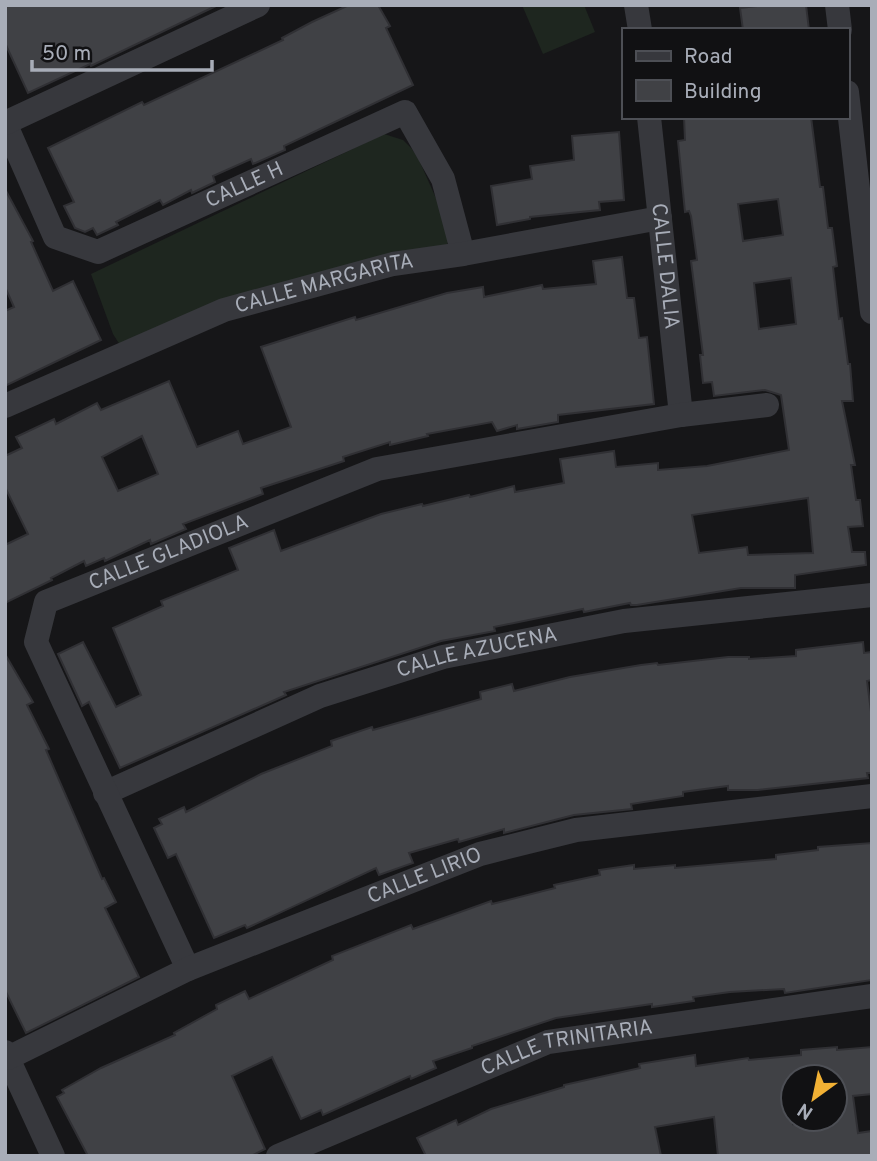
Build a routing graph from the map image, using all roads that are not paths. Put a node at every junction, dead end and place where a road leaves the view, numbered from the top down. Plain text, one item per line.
1 (258, 5) edge
2 (636, 5) edge
3 (837, 5) edge
4 (639, 28) edge
5 (840, 28) edge
6 (849, 101) edge
7 (649, 119) edge
8 (5, 123) edge
9 (864, 170) edge
10 (660, 218) junction
11 (463, 254) junction
12 (872, 312) edge
13 (767, 405) dead end
14 (5, 406) edge
15 (681, 415) junction
16 (872, 595) edge
17 (105, 793) junction
18 (872, 796) edge
19 (188, 969) junction
20 (872, 996) edge
21 (7, 1055) edge
22 (53, 1156) edge
23 (278, 1156) edge

1 - 8 street
2 - 4 street
3 - 5 street
6 - 9 street
7 - 10 street, CALLE DALIA
8 - 11 street, CALLE H
9 - 12 street
10 - 11 street, CALLE MARGARITA
10 - 15 street, CALLE DALIA
11 - 14 street, CALLE MARGARITA
13 - 15 street
15 - 17 street, CALLE GLADIOLA
16 - 17 street, CALLE AZUCENA
17 - 19 street, CALLE GLADIOLA
18 - 19 street, CALLE LIRIO
19 - 21 street, CALLE LIRIO
20 - 23 street, CALLE TRINITARIA
21 - 22 street

